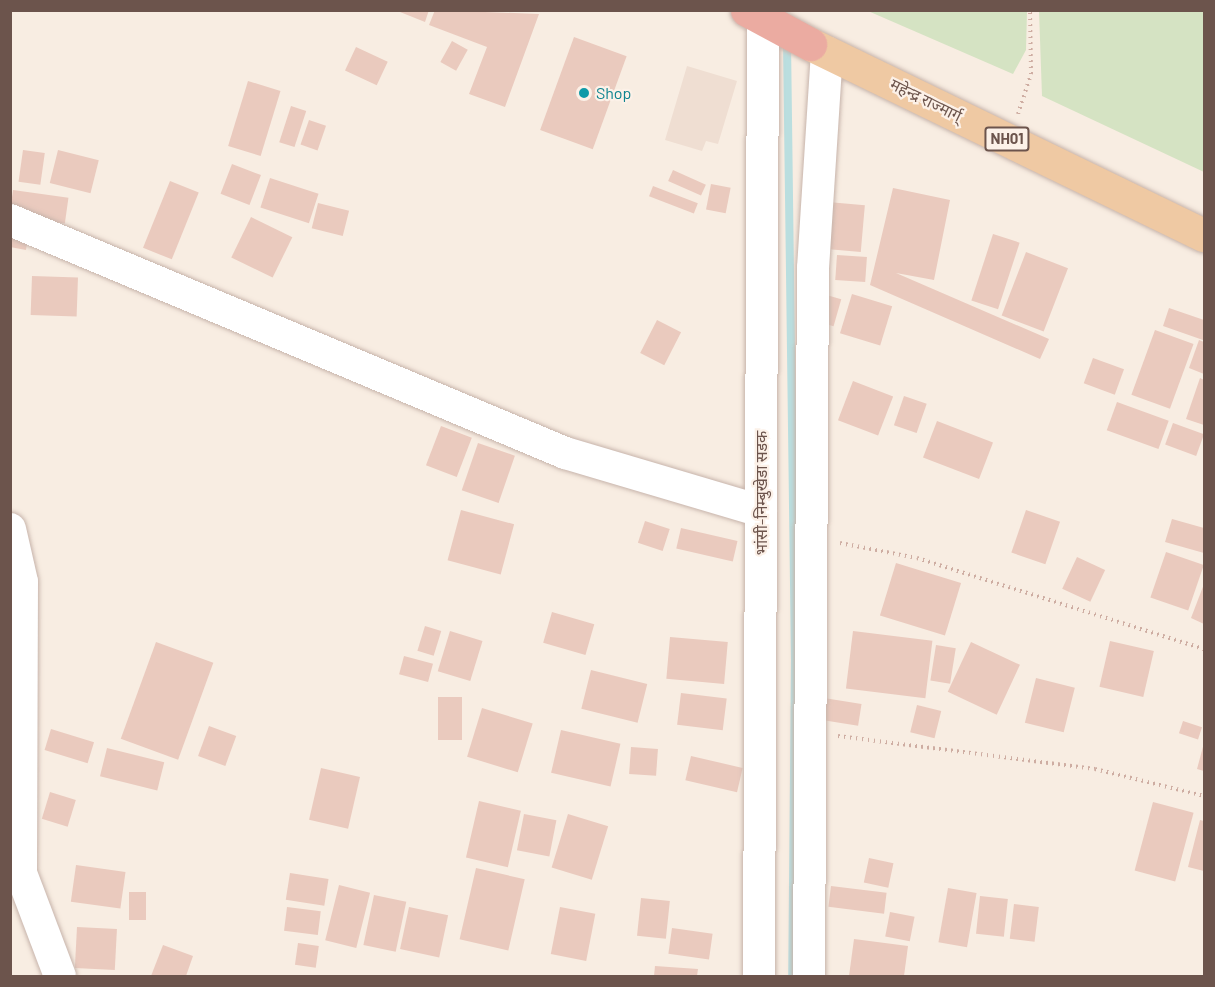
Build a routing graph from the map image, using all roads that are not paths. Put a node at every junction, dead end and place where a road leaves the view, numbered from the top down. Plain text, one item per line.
1 (761, 16) edge
2 (818, 48) junction
3 (10, 220) edge
4 (1204, 235) edge
5 (760, 511) junction
6 (10, 529) edge
7 (60, 976) edge
8 (759, 976) edge
9 (809, 976) edge

1 - 2 highway, महेन्द्र राज्मार्ग् / NH01
1 - 5 street, भांसी-निम्बुखेडा सडक
2 - 4 main road, महेन्द्र राज्मार्ग् / NH01
2 - 9 street
3 - 5 street
5 - 8 street, भांसी-निम्बुखेडा सडक
6 - 7 street

